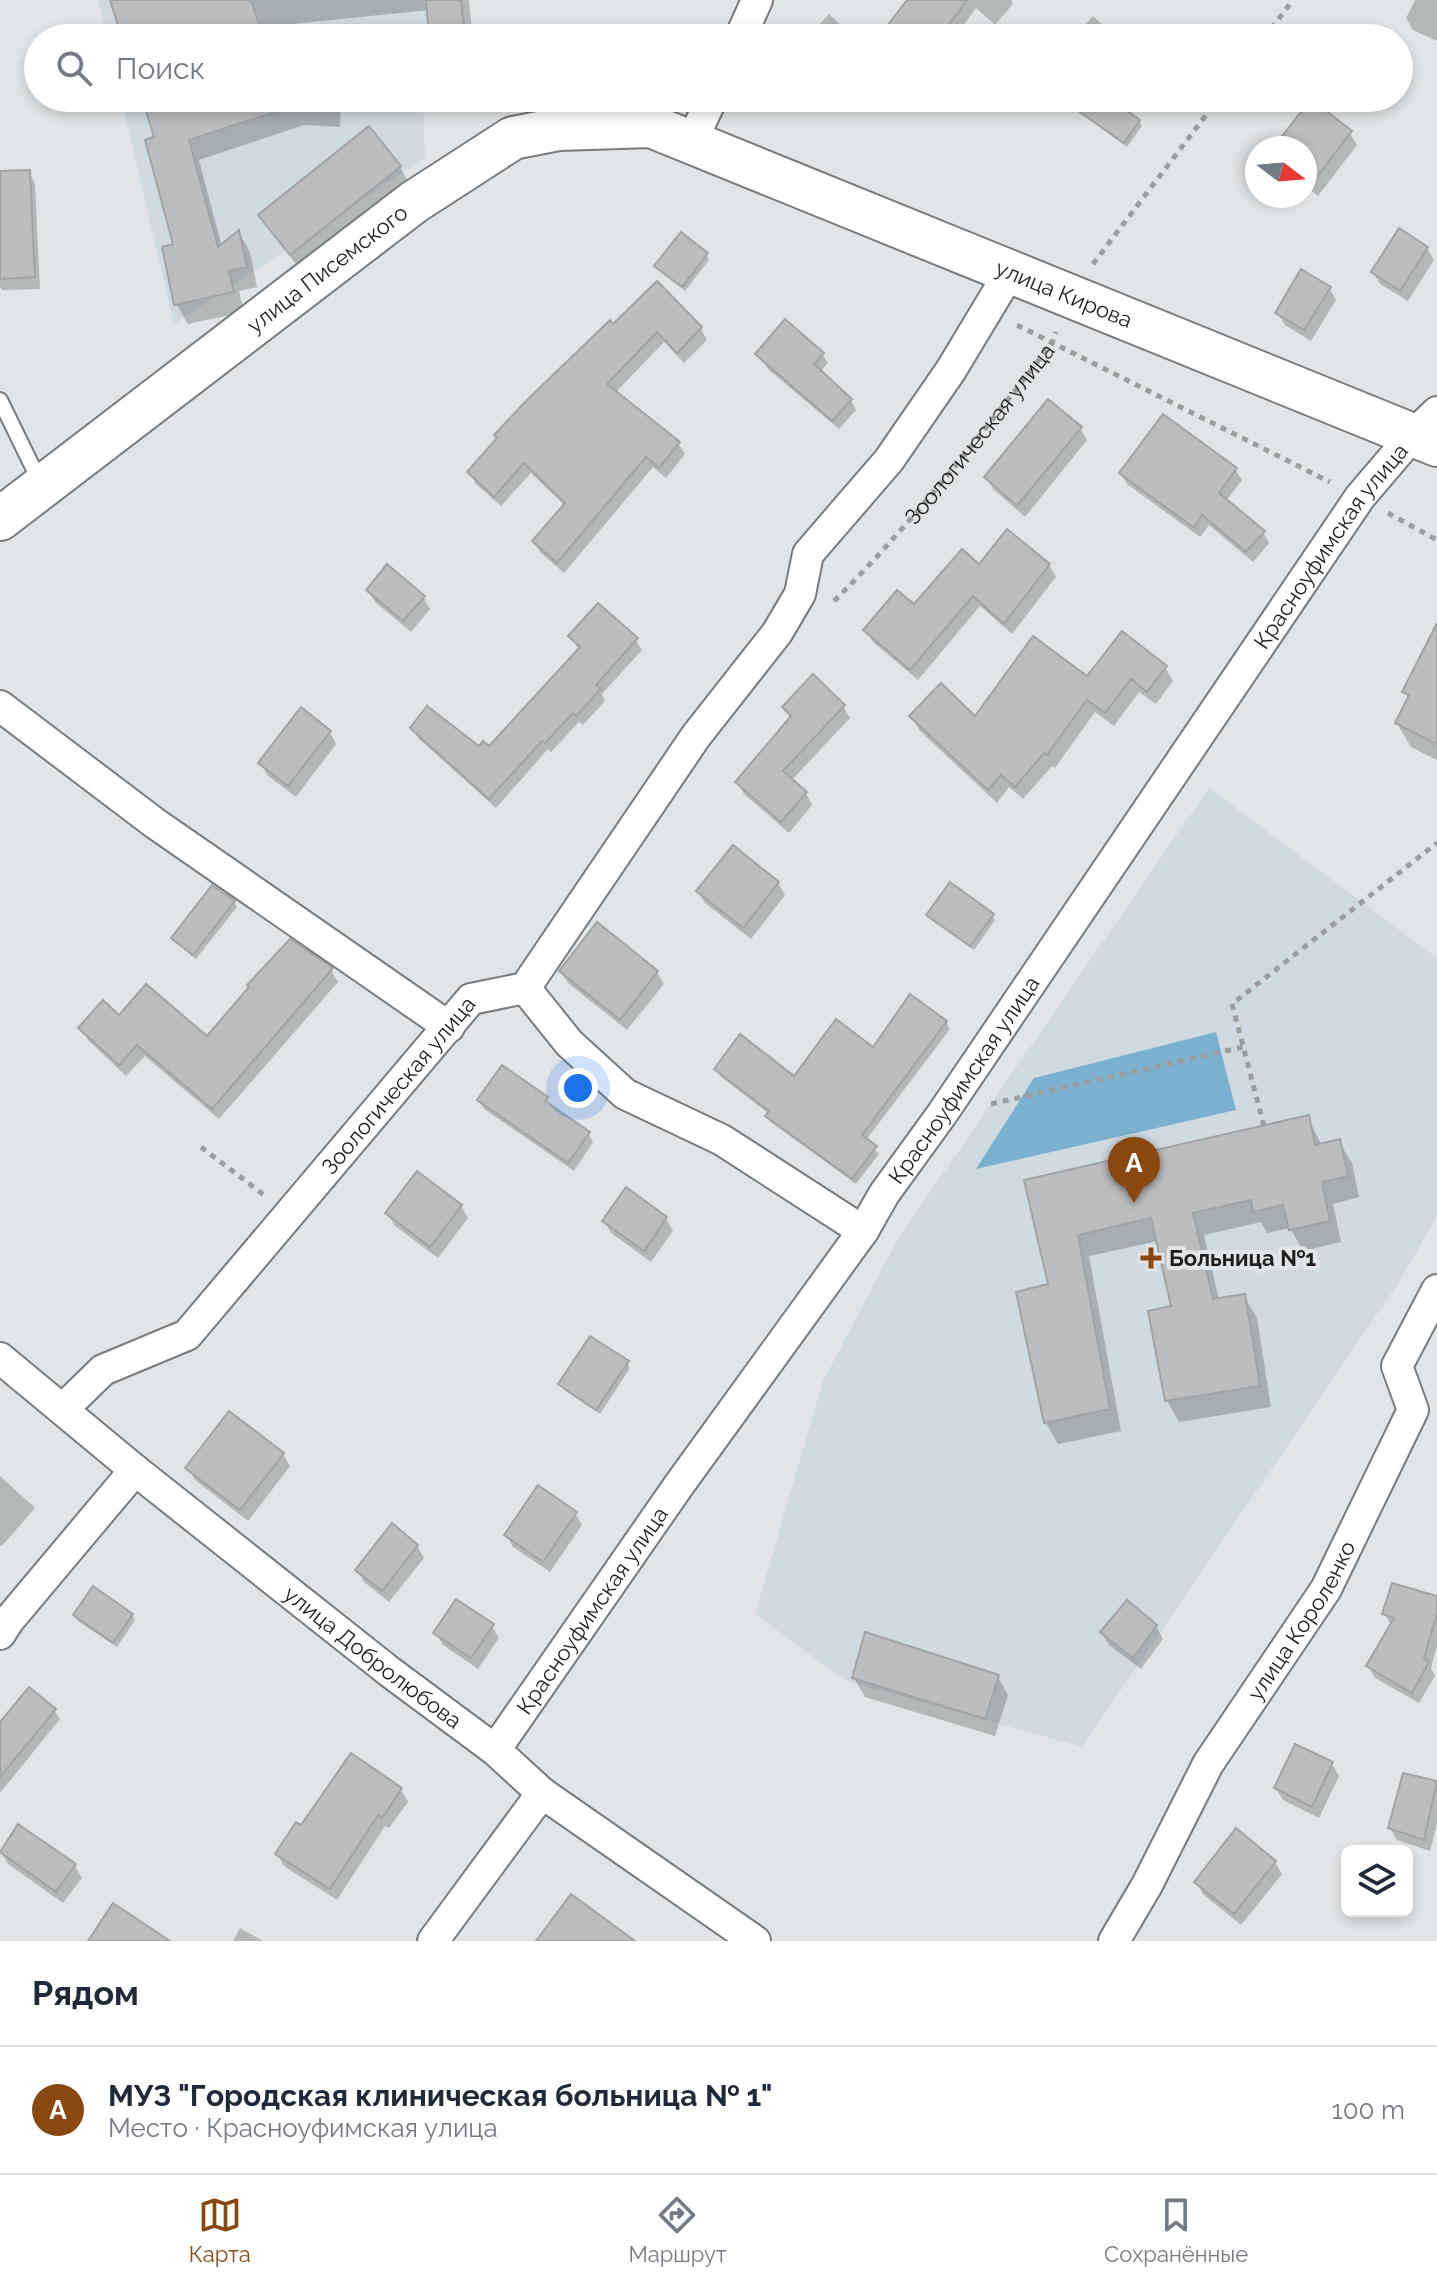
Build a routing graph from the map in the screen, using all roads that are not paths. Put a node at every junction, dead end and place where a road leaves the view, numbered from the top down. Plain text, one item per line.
1 (757, 0) edge
2 (746, 24) edge
3 (705, 112) edge
4 (691, 143) junction
5 (1010, 272) junction
6 (0, 400) edge
7 (1429, 431) edge
8 (42, 486) junction
9 (0, 519) edge
10 (0, 706) edge
11 (525, 988) junction
12 (449, 1027) junction
13 (863, 1231) junction
14 (1437, 1290) edge
15 (0, 1358) edge
16 (63, 1409) junction
17 (135, 1470) junction
18 (0, 1634) edge
19 (495, 1750) junction
20 (542, 1793) junction
21 (433, 1941) edge
22 (755, 1941) edge
23 (1114, 1941) edge

1 - 2 street
3 - 4 street
4 - 5 main road, улица Кирова
4 - 8 main road, улица Писемского
5 - 7 main road, улица Кирова
5 - 11 street
6 - 8 lane
7 - 13 street, Красноуфимская улица
8 - 9 main road, улица Писемского
10 - 12 street
11 - 12 street, Зоологическая улица
11 - 13 street
12 - 16 street, Зоологическая улица
13 - 19 street, Красноуфимская улица
14 - 23 street, улица Короленко
15 - 16 street, улица Добролюбова
16 - 17 street, улица Добролюбова
17 - 18 street
17 - 19 street, улица Добролюбова
19 - 20 street, улица Добролюбова
20 - 21 street
20 - 22 street, улица Добролюбова

